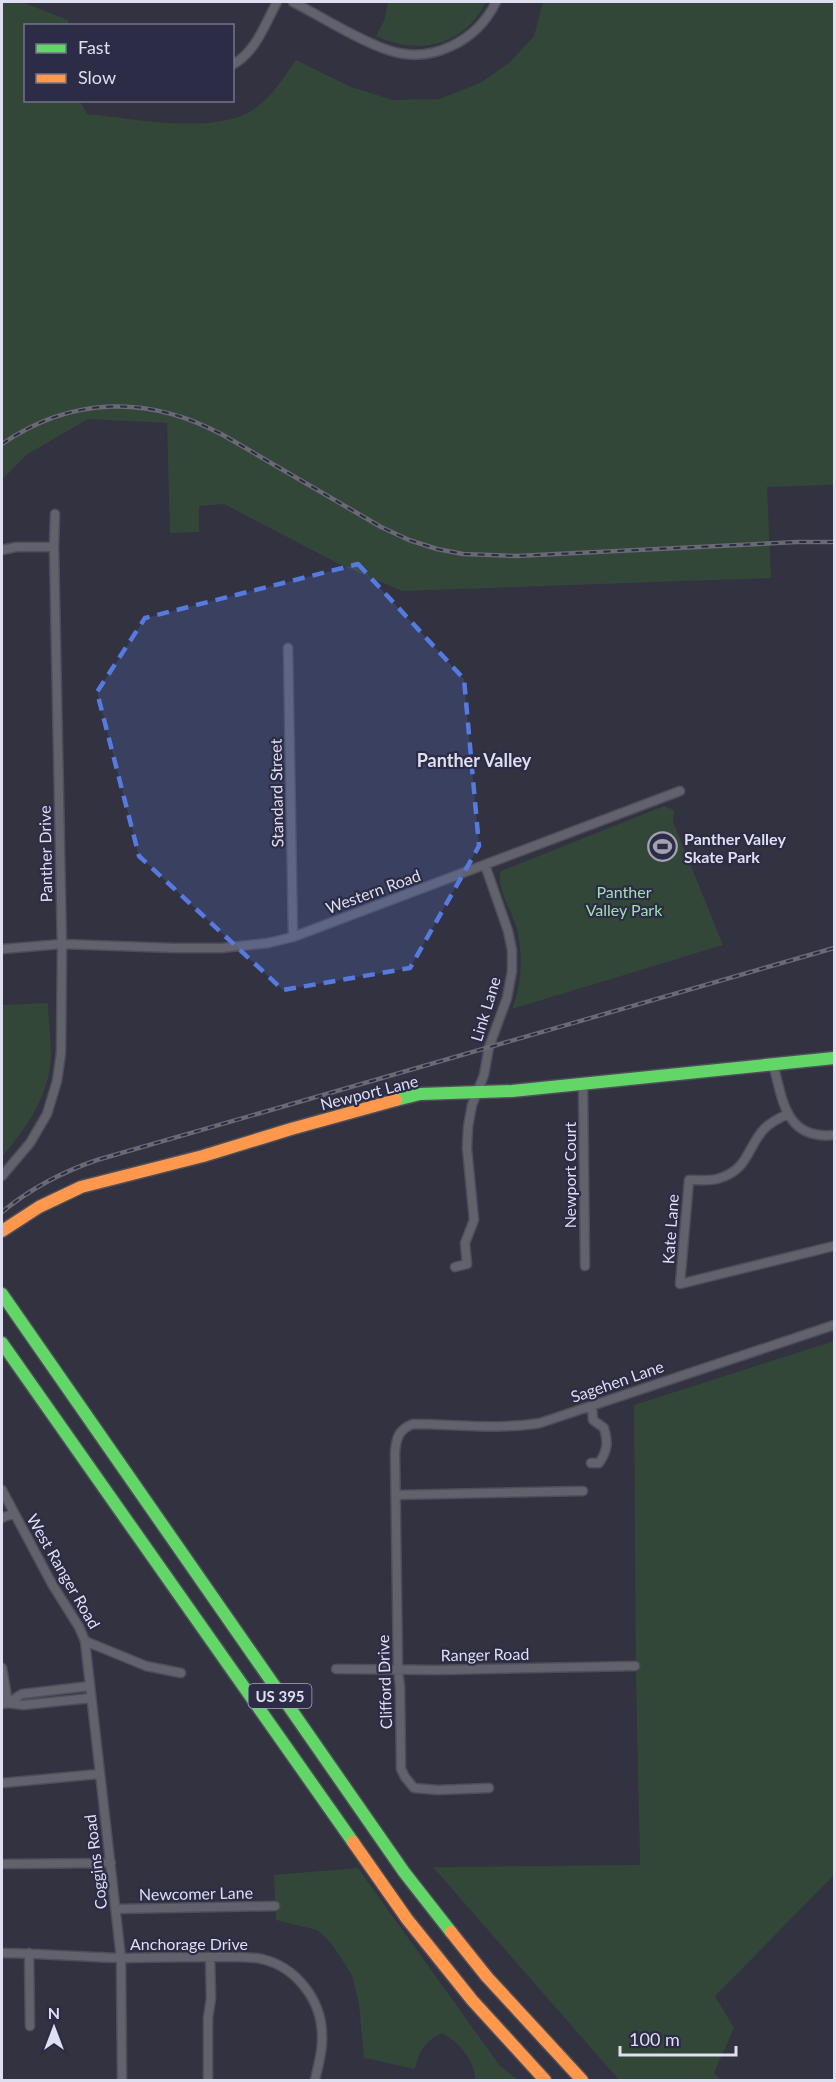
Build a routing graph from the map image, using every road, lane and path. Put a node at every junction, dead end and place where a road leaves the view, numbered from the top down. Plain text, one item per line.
1 (277, 2) edge
2 (293, 2) edge
3 (496, 2) edge
4 (234, 64) edge
5 (55, 514) dead end
6 (54, 547) junction
7 (2, 550) edge
8 (288, 648) dead end
9 (680, 791) dead end
10 (485, 865) junction
11 (293, 937) junction
12 (62, 944) junction
13 (2, 949) edge
14 (834, 1058) edge
15 (773, 1064) junction
16 (584, 1084) junction
17 (478, 1092) junction
18 (788, 1114) junction
19 (834, 1136) edge
20 (2, 1176) edge
21 (2, 1231) edge
22 (834, 1246) edge
23 (585, 1266) dead end
24 (455, 1267) dead end
25 (2, 1294) edge
26 (834, 1325) edge
27 (2, 1343) edge
28 (592, 1406) junction
29 (403, 1428) joint
30 (591, 1463) dead end
31 (2, 1490) edge
32 (584, 1491) dead end
33 (396, 1496) junction
34 (14, 1513) junction
35 (2, 1518) edge
36 (85, 1641) junction
37 (635, 1666) dead end
38 (2, 1668) edge
39 (336, 1669) dead end
40 (398, 1669) junction
41 (181, 1673) dead end
42 (90, 1686) junction
43 (91, 1698) junction
44 (5, 1703) edge
45 (99, 1774) junction
46 (2, 1783) edge
47 (489, 1788) dead end
48 (111, 1863) junction
49 (2, 1864) edge
50 (275, 1906) dead end
51 (116, 1909) junction
52 (2, 1953) edge
53 (29, 1953) junction
54 (210, 1957) junction
55 (121, 1958) junction
56 (30, 2026) dead end
57 (122, 2080) edge
58 (208, 2080) edge
59 (315, 2080) edge
60 (545, 2080) edge
61 (582, 2080) edge

1 - 4 street
2 - 3 street
5 - 6 street, Panther Drive
6 - 7 street
6 - 12 street, Panther Drive
8 - 11 street, Standard Street
9 - 10 street, Western Road
10 - 11 street, Western Road
10 - 17 street, Link Lane
11 - 12 street, Western Road
12 - 13 street, Western Road
12 - 20 street, Panther Drive
14 - 15 main road, Newport Lane
15 - 16 main road, Newport Lane
15 - 18 street
16 - 17 main road, Newport Lane
16 - 23 street, Newport Court
17 - 21 main road, Newport Lane
17 - 24 street, Link Lane
18 - 19 street
18 - 22 street, Kate Lane
25 - 61 main road, US 395
26 - 28 street, Sagehen Lane
27 - 60 main road, US 395
28 - 29 street, Sagehen Lane
28 - 30 street
29 - 33 street, Clifford Drive
31 - 34 street, West Ranger Road
32 - 33 street
33 - 40 street, Clifford Drive
34 - 35 street
34 - 36 street, West Ranger Road
36 - 41 street, West Ranger Road
36 - 42 street, Coggins Road
37 - 40 street, Ranger Road
38 - 44 street
39 - 40 street, Ranger Road
40 - 47 street, Clifford Drive
42 - 43 street, Coggins Road
42 - 44 street
43 - 44 street
43 - 45 street, Coggins Road
45 - 46 street
45 - 48 street, Coggins Road
48 - 49 street
48 - 51 street, Coggins Road
50 - 51 street, Newcomer Lane
51 - 55 street, Coggins Road
52 - 53 street, Anchorage Drive
53 - 55 street, Anchorage Drive
53 - 56 street
54 - 55 street, Anchorage Drive
54 - 58 street
54 - 59 street, Anchorage Drive
55 - 57 street, Coggins Road

